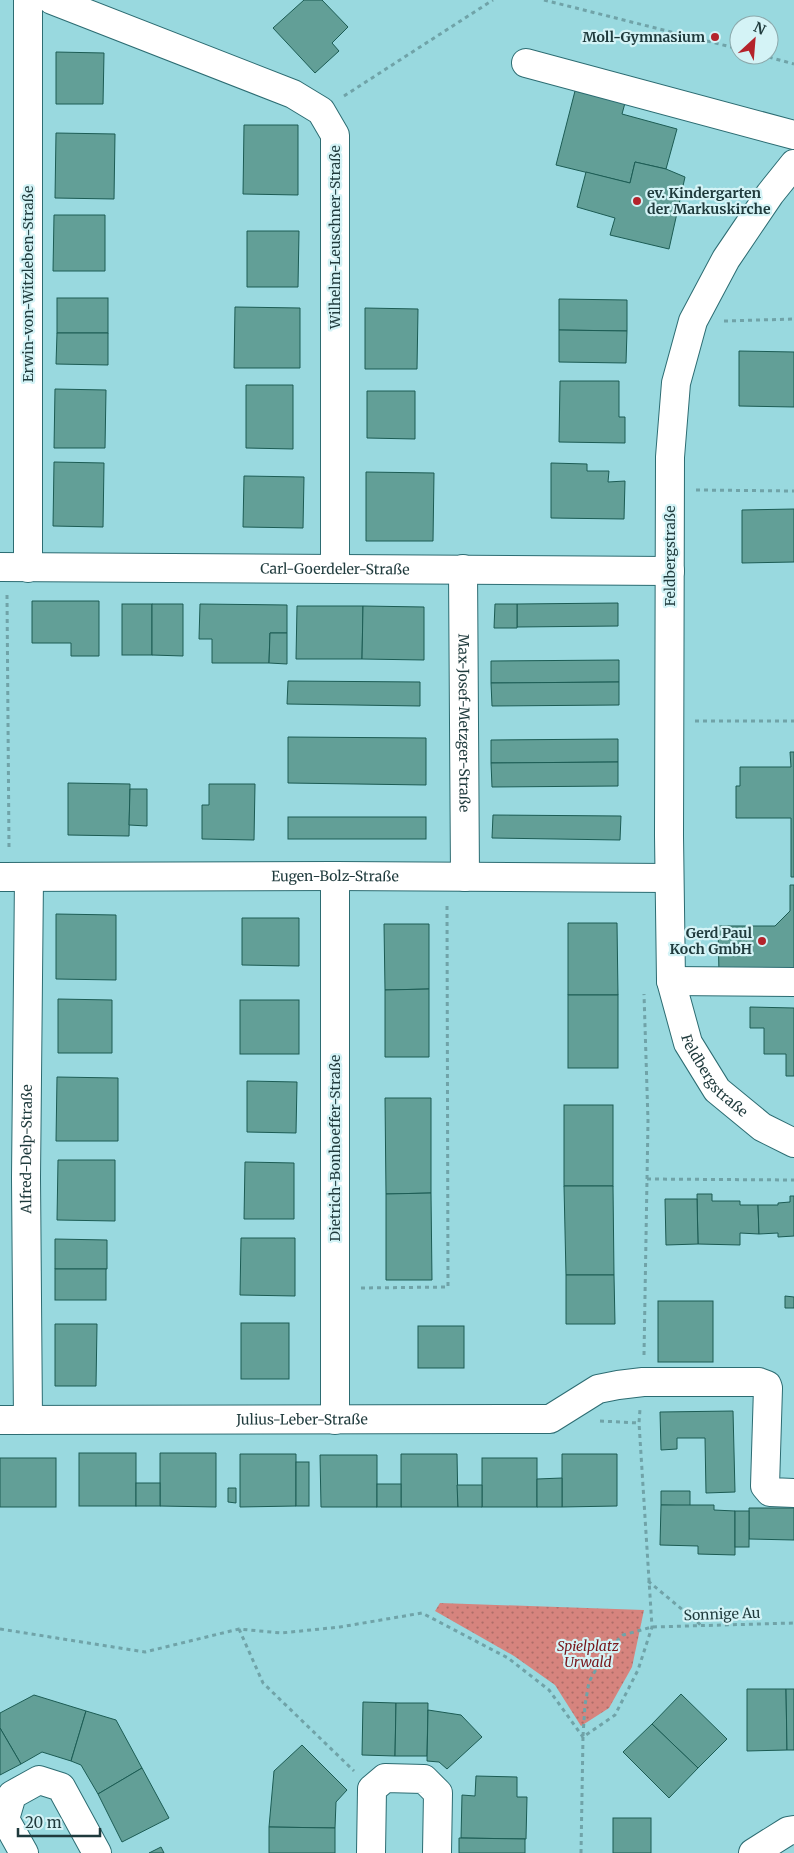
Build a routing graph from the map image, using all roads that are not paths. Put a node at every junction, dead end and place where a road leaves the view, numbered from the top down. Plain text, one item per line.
1 (28, 0) edge
2 (52, 0) edge
3 (526, 63) dead end
4 (794, 135) edge
5 (794, 164) edge
6 (11, 567) edge
7 (335, 569) junction
8 (464, 569) junction
9 (670, 571) junction
10 (335, 876) junction
11 (13, 877) edge
12 (456, 877) junction
13 (669, 878) junction
14 (671, 981) junction
15 (794, 982) edge
16 (794, 1144) edge
17 (0, 1420) edge
18 (28, 1420) junction
19 (336, 1420) junction
20 (794, 1493) edge
21 (794, 1830) edge
22 (24, 1853) edge
23 (98, 1853) edge
24 (371, 1853) edge
25 (437, 1853) edge
26 (753, 1853) edge

1 - 6 street, Erwin-von-Witzleben-Straße
2 - 7 street, Wilhelm-Leuschner-Straße
3 - 4 street
5 - 9 street, Feldbergstraße
6 - 7 street, Carl-Goerdeler-Straße
7 - 8 street, Carl-Goerdeler-Straße
8 - 9 street, Carl-Goerdeler-Straße
8 - 12 street, Max-Josef-Metzger-Straße
9 - 13 street, Feldbergstraße
10 - 11 street, Eugen-Bolz-Straße
10 - 12 street, Eugen-Bolz-Straße
10 - 19 street, Dietrich-Bonhoeffer-Straße
11 - 18 street, Alfred-Delp-Straße
12 - 13 street, Eugen-Bolz-Straße
13 - 14 street, Feldbergstraße
14 - 15 street
14 - 16 street, Feldbergstraße
17 - 18 street, Julius-Leber-Straße
18 - 19 street, Julius-Leber-Straße
19 - 20 street, Julius-Leber-Straße
21 - 26 street
22 - 23 street
24 - 25 street

